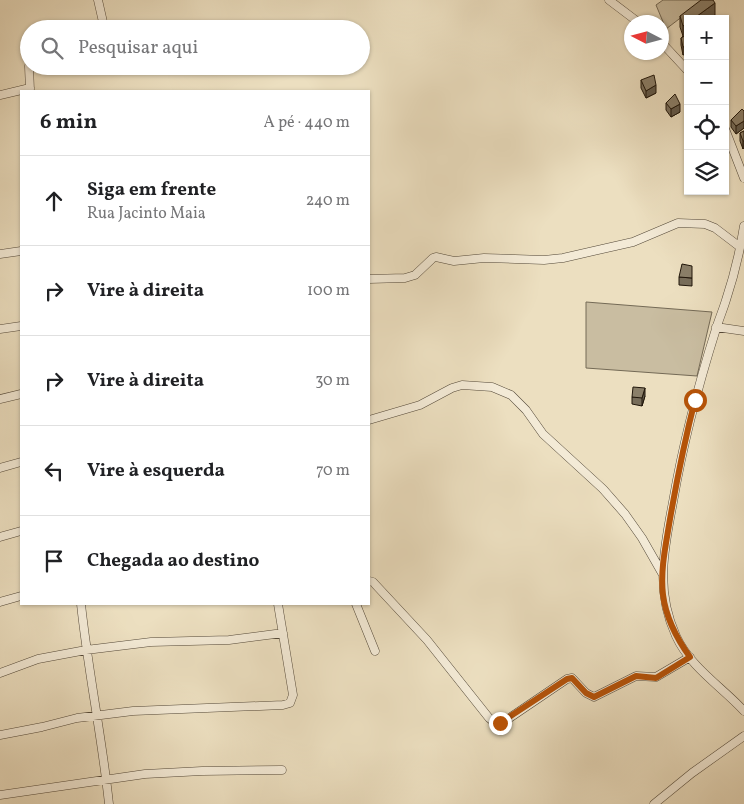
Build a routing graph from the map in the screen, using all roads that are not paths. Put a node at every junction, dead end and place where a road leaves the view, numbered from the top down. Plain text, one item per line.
1 (98, 0) edge
2 (609, 0) edge
3 (629, 15) edge
4 (103, 20) edge
5 (669, 51) edge
6 (684, 67) edge
7 (29, 75) edge
8 (30, 90) edge
9 (20, 92) edge
10 (0, 95) edge
11 (729, 139) edge
12 (744, 178) edge
13 (744, 226) edge
14 (740, 247) junction
15 (20, 251) edge
16 (0, 254) edge
17 (370, 279) edge
18 (20, 326) edge
19 (716, 327) junction
20 (0, 330) edge
21 (744, 331) edge
22 (20, 394) edge
23 (0, 399) edge
24 (370, 420) edge
25 (20, 462) edge
26 (0, 468) edge
27 (20, 530) edge
28 (0, 537) edge
29 (662, 572) junction
30 (370, 581) edge
31 (20, 596) edge
32 (0, 602) edge
33 (81, 605) edge
34 (278, 605) edge
35 (356, 605) edge
36 (282, 633) junction
37 (86, 650) junction
38 (375, 651) dead end
39 (690, 657) junction
40 (0, 673) edge
41 (744, 712) edge
42 (97, 716) junction
43 (0, 735) edge
44 (744, 736) edge
45 (282, 770) dead end
46 (106, 779) junction
47 (0, 795) edge
48 (109, 804) edge
49 (654, 804) edge

1 - 4 street
2 - 3 street
5 - 6 street
7 - 8 street
9 - 10 street
11 - 12 street
13 - 14 street
14 - 17 street
14 - 19 street
15 - 16 street
18 - 20 street
19 - 21 street
19 - 29 street
22 - 23 street
24 - 29 street
25 - 26 street
27 - 28 street
29 - 39 street
30 - 39 street
31 - 32 street
33 - 37 street
34 - 36 street
35 - 38 street
36 - 37 street
36 - 42 street
37 - 40 street
37 - 42 street
39 - 41 street
42 - 43 street
42 - 46 street
44 - 49 street
45 - 46 street
46 - 47 street
46 - 48 street

